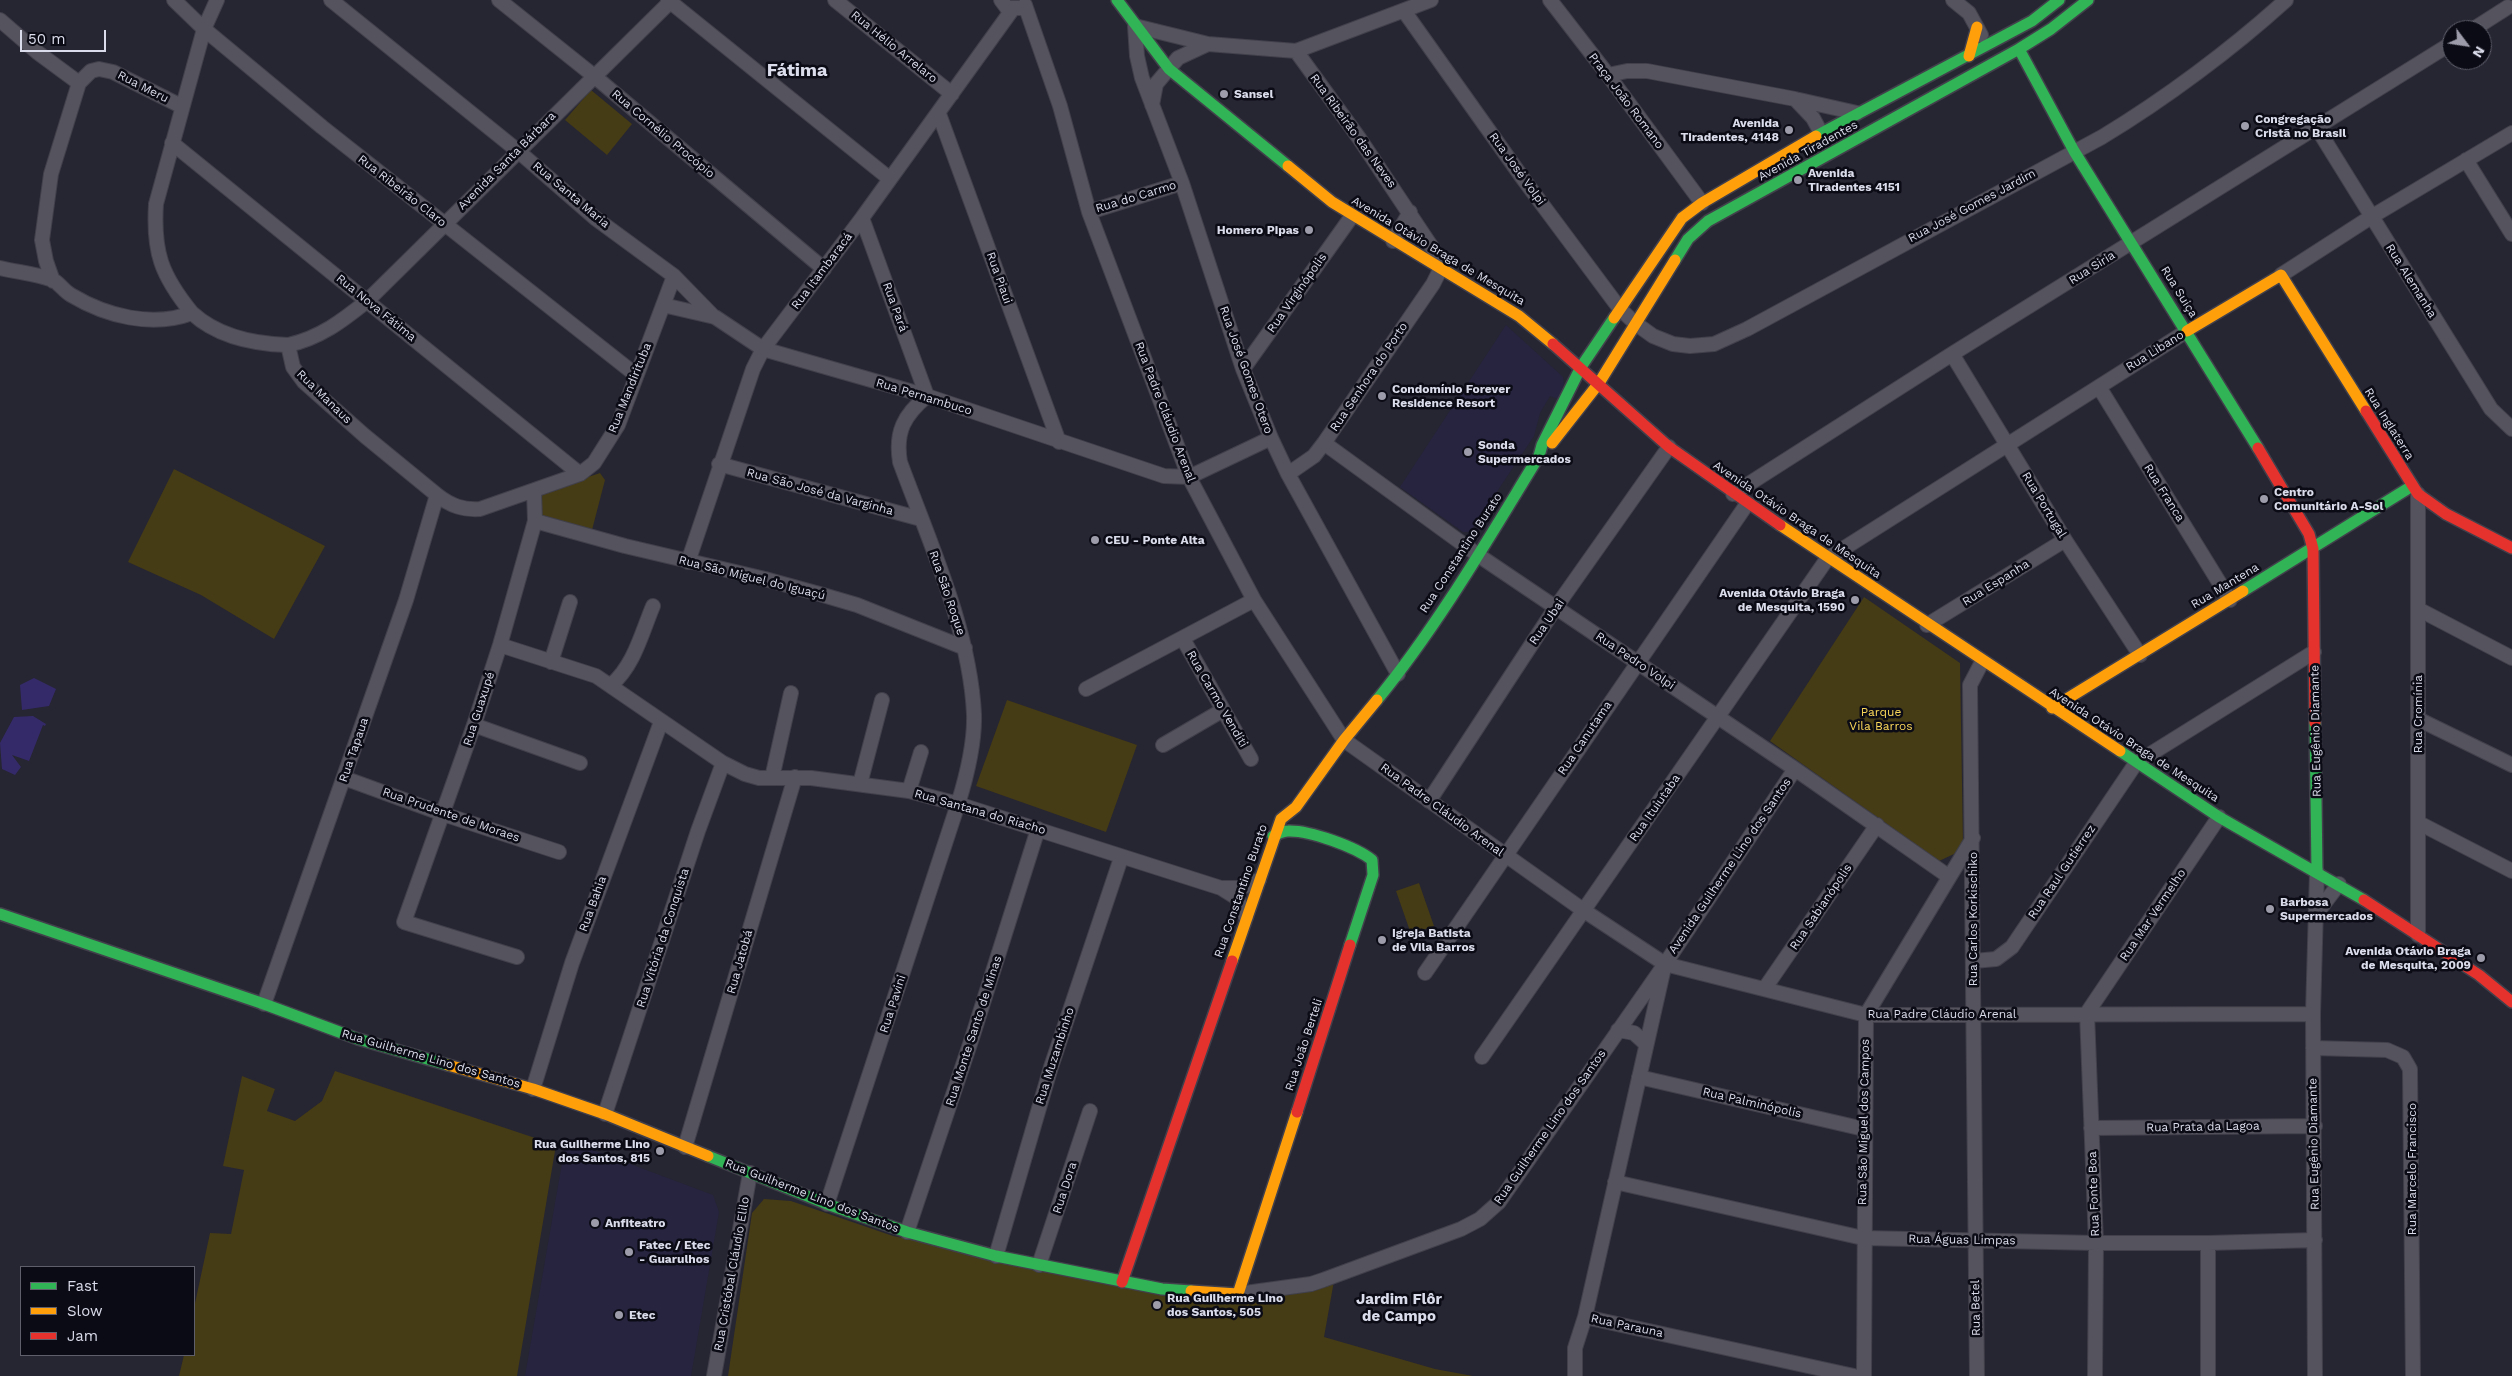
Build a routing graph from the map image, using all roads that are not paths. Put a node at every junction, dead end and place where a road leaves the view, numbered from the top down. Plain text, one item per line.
1 (174, 0) edge
2 (217, 0) edge
3 (331, 0) edge
4 (499, 0) edge
5 (835, 0) edge
6 (1000, 0) edge
7 (1117, 0) edge
8 (1431, 0) edge
9 (1550, 0) edge
10 (1953, 0) edge
11 (2059, 0) edge
12 (2088, 0) edge
13 (2286, 0) edge
14 (670, 1) edge
15 (1022, 5) edge
16 (2508, 7) edge
17 (1404, 11) junction
18 (0, 20) edge
19 (2488, 20) edge
20 (1135, 26) junction
21 (1977, 27) junction
22 (204, 29) junction
23 (1208, 44) junction
24 (1988, 46) junction
25 (2442, 48) edge
26 (2019, 49) junction
27 (1296, 51) junction
28 (1970, 56) junction
29 (1997, 62) junction
30 (1169, 69) junction
31 (1608, 75) junction
32 (594, 76) junction
33 (79, 84) junction
34 (952, 94) junction
35 (1795, 99) junction
36 (1152, 105) junction
37 (181, 106) junction
38 (938, 114) junction
39 (1857, 114) junction
40 (2316, 128) junction
41 (1821, 133) junction
42 (2512, 133) edge
43 (172, 144) junction
44 (518, 151) junction
45 (2074, 151) junction
46 (2466, 160) junction
47 (890, 179) junction
48 (1182, 183) junction
49 (1702, 203) junction
50 (1089, 212) junction
51 (1410, 212) junction
52 (1352, 216) junction
53 (2371, 217) junction
54 (862, 218) junction
55 (444, 223) junction
56 (2512, 234) edge
57 (1393, 241) junction
58 (2132, 243) junction
59 (0, 268) edge
60 (824, 269) junction
61 (1440, 270) junction
62 (2281, 275) junction
63 (674, 276) junction
64 (53, 281) junction
65 (367, 301) junction
66 (663, 305) junction
67 (1620, 309) junction
68 (192, 313) junction
69 (715, 317) junction
70 (1636, 323) junction
71 (2187, 331) junction
72 (288, 345) junction
73 (763, 349) junction
74 (1952, 354) junction
75 (1581, 368) junction
76 (1243, 369) junction
77 (636, 375) junction
78 (1599, 383) junction
79 (2099, 387) junction
80 (927, 396) junction
81 (2512, 429) edge
82 (1271, 438) junction
83 (1059, 442) junction
84 (1324, 443) junction
85 (2007, 443) junction
86 (1669, 447) junction
87 (1539, 456) junction
88 (719, 464) junction
89 (580, 474) junction
90 (1288, 474) junction
91 (1189, 477) junction
92 (2415, 490) junction
93 (534, 491) junction
94 (1733, 494) junction
95 (437, 495) junction
96 (1747, 504) junction
97 (921, 519) junction
98 (536, 521) junction
99 (2065, 540) junction
100 (2512, 548) edge
101 (2313, 549) junction
102 (1478, 555) junction
103 (1827, 559) junction
104 (688, 562) junction
105 (1254, 600) junction
106 (2230, 600) junction
107 (570, 602) dead end
108 (653, 606) dead end
109 (1556, 608) junction
110 (2418, 610) junction
111 (1927, 625) junction
112 (1183, 639) junction
113 (500, 645) junction
114 (965, 648) junction
115 (2314, 652) junction
116 (2140, 655) junction
117 (2512, 658) edge
118 (551, 662) junction
119 (1637, 662) junction
120 (1982, 662) junction
121 (1398, 674) junction
122 (611, 685) junction
123 (1086, 689) dead end
124 (792, 693) dead end
125 (882, 700) dead end
126 (2052, 708) junction
127 (1224, 710) junction
128 (1718, 716) junction
129 (2418, 719) junction
130 (661, 722) junction
131 (474, 725) junction
132 (1344, 740) junction
133 (1163, 745) dead end
134 (921, 752) dead end
135 (1251, 759) dead end
136 (2136, 762) junction
137 (580, 763) dead end
138 (723, 763) junction
139 (2512, 765) edge
140 (1795, 769) junction
141 (795, 777) junction
142 (344, 778) junction
143 (772, 778) junction
144 (860, 784) junction
145 (908, 791) junction
146 (1429, 801) junction
147 (958, 804) junction
148 (1296, 807) junction
149 (442, 814) junction
150 (2219, 817) junction
151 (2419, 823) junction
152 (1877, 825) junction
153 (1038, 829) junction
154 (1273, 836) junction
155 (1318, 837) junction
156 (1973, 838) junction
157 (558, 852) dead end
158 (1505, 855) junction
159 (1121, 858) junction
160 (2512, 871) edge
161 (2317, 872) junction
162 (1948, 876) junction
163 (1259, 880) junction
164 (2339, 884) junction
165 (1220, 888) junction
166 (1584, 910) junction
167 (2317, 913) junction
168 (0, 914) edge
169 (1246, 916) junction
170 (2418, 935) junction
171 (517, 957) dead end
172 (1974, 961) junction
173 (1665, 964) junction
174 (1425, 972) dead end
175 (1765, 988) junction
176 (2512, 1002) edge
177 (264, 1004) junction
178 (2087, 1013) junction
179 (2313, 1014) junction
180 (1866, 1015) junction
181 (1974, 1016) junction
182 (1618, 1030) junction
183 (1646, 1044) junction
184 (2313, 1048) junction
185 (1482, 1057) dead end
186 (1639, 1077) junction
187 (533, 1088) junction
188 (1090, 1111) dead end
189 (604, 1114) junction
190 (2315, 1126) junction
191 (2091, 1128) junction
192 (1864, 1129) junction
193 (685, 1148) junction
194 (750, 1173) junction
195 (1616, 1182) junction
196 (827, 1204) junction
197 (907, 1232) junction
198 (1863, 1238) junction
199 (1975, 1240) junction
200 (2315, 1240) junction
201 (2096, 1243) junction
202 (2208, 1243) junction
203 (996, 1256) junction
204 (1039, 1265) junction
205 (1122, 1282) junction
206 (1238, 1294) junction
207 (1586, 1317) junction
208 (714, 1376) edge
209 (1575, 1376) edge
210 (1854, 1376) edge
211 (1864, 1376) edge
212 (1977, 1376) edge
213 (2095, 1376) edge
214 (2208, 1376) edge
215 (2315, 1376) edge
216 (2413, 1376) edge

1 - 22 street, Rua Ribeirão Claro
2 - 22 street
3 - 44 street, Rua Santa Maria
4 - 32 street, Rua Cornélio Procópio
5 - 34 street, Rua Hélio Arrelaro
6 - 15 street
7 - 20 street, Avenida Otávio Braga de Mesquita
8 - 17 street
9 - 31 street, Praça João Romano
10 - 21 street
11 - 24 street, Avenida Tiradentes
12 - 26 street, Avenida Tiradentes
13 - 45 street, Rua José Gomes Jardim
14 - 32 street, Avenida Santa Bárbara
14 - 47 street
15 - 34 street, Rua Itambaracá
15 - 50 street, Rua Padre Cláudio Arenal
16 - 19 street
17 - 27 street
17 - 67 street, Rua José Volpi
18 - 33 street
20 - 23 street
20 - 30 street, Avenida Otávio Braga de Mesquita
20 - 36 street, Rua José Gomes Otero
21 - 24 street
21 - 28 street
22 - 37 street
22 - 55 street, Rua Ribeirão Claro
23 - 27 street
23 - 30 street
24 - 28 street, Avenida Tiradentes
24 - 29 street
25 - 40 street, Rua Siria
26 - 29 street, Avenida Tiradentes
26 - 45 street, Rua Suiça
27 - 51 street, Rua Ribeirão das Neves
28 - 39 street, Avenida Tiradentes
29 - 70 street, Avenida Tiradentes
30 - 36 street
30 - 52 street, Avenida Otávio Braga de Mesquita
31 - 35 street
31 - 49 street, Praça João Romano
32 - 44 street, Avenida Santa Bárbara
32 - 60 street, Rua Cornélio Procópio
33 - 37 street, Rua Meru
33 - 64 street
34 - 38 street, Rua Itambaracá
35 - 39 street
35 - 41 street
36 - 48 street, Rua José Gomes Otero
37 - 43 street
38 - 47 street, Rua Itambaracá
38 - 83 street, Rua Piaui
39 - 41 street, Avenida Tiradentes
40 - 53 street, Rua Alemanha
40 - 58 street, Rua Siria
41 - 49 street, Avenida Tiradentes
42 - 46 street, Rua Libano
43 - 65 street, Rua Nova Fátima
43 - 68 street
44 - 55 street, Avenida Santa Bárbara
44 - 63 street, Rua Santa Maria
45 - 58 street, Rua Suiça
45 - 70 street, Rua José Gomes Jardim
46 - 53 street, Rua Libano
46 - 56 street
47 - 54 street, Rua Itambaracá
48 - 50 street, Rua do Carmo
48 - 76 street, Rua José Gomes Otero
49 - 67 street, Avenida Tiradentes
50 - 91 street, Rua Padre Cláudio Arenal
51 - 57 street
51 - 61 street, Rua Ribeirão das Neves
52 - 57 street, Avenida Otávio Braga de Mesquita
52 - 76 street, Rua Virginópolis
53 - 62 street, Rua Libano
53 - 81 street, Rua Alemanha
54 - 60 street, Rua Itambaracá
54 - 80 street, Rua Pará
55 - 65 street, Avenida Santa Bárbara
55 - 77 street, Rua Ribeirão Claro
57 - 61 street, Avenida Otávio Braga de Mesquita
58 - 71 street, Rua Suiça
58 - 74 street, Rua Siria
59 - 64 street
60 - 73 street, Rua Itambaracá
61 - 75 street, Avenida Otávio Braga de Mesquita
61 - 84 street, Rua Senhora do Porto
62 - 71 street, Rua Libano
62 - 92 street, Rua Inglaterra
63 - 66 street, Rua Mandirituba
63 - 69 street, Rua Santa Maria
64 - 68 street
65 - 72 street, Avenida Santa Bárbara
65 - 89 street, Rua Nova Fátima
66 - 69 street, Rua Pernambuco
66 - 77 street, Rua Mandirituba
67 - 70 street, Rua José Volpi
67 - 75 street, Avenida Tiradentes
68 - 72 street
69 - 73 street, Rua Pernambuco
70 - 78 street, Avenida Tiradentes
71 - 79 street, Rua Libano
71 - 101 street, Rua Suiça
72 - 95 street, Rua Manaus
73 - 80 street, Rua Pernambuco
73 - 88 street, Rua Itambaracá
74 - 85 street, Rua Portugal
74 - 94 street, Rua Siria
75 - 78 street, Avenida Otávio Braga de Mesquita
75 - 87 street, Rua Constantino Burato
76 - 82 street, Rua José Gomes Otero
77 - 89 street, Rua Mandirituba
78 - 86 street, Avenida Otávio Braga de Mesquita
78 - 87 street, Rua Constantino Burato
79 - 85 street, Rua Libano
79 - 106 street, Rua Franca
80 - 83 street, Rua Pernambuco
80 - 97 street, Rua São Roque
82 - 90 street, Rua José Gomes Otero
82 - 91 street
83 - 91 street, Rua Pernambuco
84 - 90 street, Rua Senhora do Porto
84 - 102 street, Rua Pedro Volpi
85 - 99 street, Rua Portugal
85 - 103 street, Rua Libano
86 - 94 street, Avenida Otávio Braga de Mesquita
86 - 109 street, Rua Ubai
87 - 102 street, Rua Constantino Burato
88 - 97 street, Rua São José da Varginha
88 - 104 street, Rua Itambaracá
89 - 93 street, Rua Mandirituba
90 - 121 street, Rua José Gomes Otero
91 - 105 street, Rua Padre Cláudio Arenal
92 - 100 street, Rua Inglaterra
92 - 101 street, Rua Mantena
92 - 110 street, Rua Cromínia
93 - 95 street, Rua Manaus
93 - 98 street, Rua Guaxupé
94 - 96 street, Avenida Otávio Braga de Mesquita
95 - 142 street, Rua Tapaua
96 - 103 street, Avenida Otávio Braga de Mesquita
96 - 119 street, Rua Canutama
97 - 114 street, Rua São Roque
98 - 104 street, Rua São Miguel do Iguaçú
98 - 113 street, Rua Guaxupé
99 - 111 street, Rua Espanha
99 - 116 street, Rua Portugal
101 - 106 street, Rua Mantena
101 - 115 street, Rua Eugênio Diamante
102 - 109 street, Rua Pedro Volpi
102 - 121 street, Rua Constantino Burato
103 - 111 street, Avenida Otávio Braga de Mesquita
103 - 128 street, Rua Ituiutaba
104 - 114 street, Rua São Miguel do Iguaçú
105 - 112 street
105 - 132 street, Rua Padre Cláudio Arenal
106 - 116 street, Rua Mantena
107 - 118 street
108 - 122 street
109 - 119 street, Rua Pedro Volpi
109 - 146 street, Rua Ubai
110 - 117 street
110 - 129 street, Rua Cromínia
111 - 120 street, Avenida Otávio Braga de Mesquita
112 - 123 street
112 - 127 street, Rua Carmo Venditi
113 - 118 street, Rua Santana do Riacho
113 - 131 street, Rua Guaxupé
114 - 147 street, Rua São Roque
115 - 136 street
115 - 161 street, Rua Eugênio Diamante
116 - 126 street, Rua Mantena
118 - 122 street, Rua Santana do Riacho
119 - 128 street, Rua Pedro Volpi
119 - 158 street, Rua Canutama
120 - 126 street, Avenida Otávio Braga de Mesquita
120 - 156 street, Rua Carlos Korkischiko
121 - 132 street, Rua Constantino Burato
122 - 130 street, Rua Santana do Riacho
124 - 143 street
125 - 144 street
126 - 136 street, Avenida Otávio Braga de Mesquita
127 - 133 street
127 - 135 street, Rua Carmo Venditi
128 - 140 street, Rua Pedro Volpi
128 - 166 street, Rua Ituiutaba
129 - 139 street
129 - 151 street, Rua Cromínia
130 - 138 street, Rua Santana do Riacho
130 - 187 street, Rua Bahia
131 - 137 street
131 - 149 street, Rua Guaxupé
132 - 146 street, Rua Padre Cláudio Arenal
132 - 148 street, Rua Constantino Burato
134 - 145 street
136 - 150 street, Avenida Otávio Braga de Mesquita
136 - 172 street, Rua Raul Gutierrez
138 - 143 street, Rua Santana do Riacho
138 - 189 street, Rua Vitória da Conquista
140 - 152 street, Rua Pedro Volpi
140 - 173 street, Avenida Guilherme Lino dos Santos
141 - 143 street, Rua Santana do Riacho
141 - 144 street, Rua Santana do Riacho
141 - 193 street, Rua Jatobá
142 - 149 street, Rua Prudente de Moraes
142 - 177 street, Rua Tapaua
144 - 145 street, Rua Santana do Riacho
145 - 147 street, Rua Santana do Riacho
146 - 158 street, Rua Padre Cláudio Arenal
147 - 153 street, Rua Santana do Riacho
147 - 196 street, Rua Pavini
148 - 154 street, Rua Constantino Burato
148 - 155 street, Rua João Berteli
149 - 157 street, Rua Prudente de Moraes
149 - 171 street, Rua Guaxupé
150 - 161 street, Avenida Otávio Braga de Mesquita
150 - 178 street, Rua Mar Vermelho
151 - 160 street
151 - 170 street, Rua Cromínia
152 - 162 street, Rua Pedro Volpi
152 - 175 street, Rua Sabianópolis
153 - 159 street, Rua Santana do Riacho
153 - 197 street, Rua Monte Santo de Minas
154 - 155 street, Rua João Berteli
154 - 163 street, Rua Constantino Burato
155 - 206 street, Rua João Berteli
156 - 162 street, Rua São Miguel dos Campos
156 - 172 street, Rua Carlos Korkischiko
158 - 166 street, Rua Padre Cláudio Arenal
158 - 174 street, Rua Canutama
159 - 165 street, Rua Santana do Riacho
159 - 203 street, Rua Muzambinho
161 - 164 street, Avenida Otávio Braga de Mesquita
161 - 167 street, Rua Eugênio Diamante
162 - 180 street, Rua São Miguel dos Campos
163 - 165 street, Rua Santana do Riacho
163 - 169 street, Rua Constantino Burato
164 - 167 street
164 - 170 street, Avenida Otávio Braga de Mesquita
165 - 169 street, Rua Santana do Riacho
166 - 173 street, Rua Padre Cláudio Arenal
166 - 185 street, Rua Ituiutaba
167 - 179 street, Rua Eugênio Diamante
168 - 177 street, Rua Guilherme Lino dos Santos
169 - 205 street, Rua Constantino Burato
170 - 176 street, Avenida Otávio Braga de Mesquita
172 - 181 street, Rua Carlos Korkischiko
173 - 175 street, Rua Padre Cláudio Arenal
173 - 182 street, Rua Guilherme Lino dos Santos
173 - 183 street, Rua Parauna
175 - 180 street, Rua Padre Cláudio Arenal
177 - 187 street, Rua Guilherme Lino dos Santos
178 - 179 street, Rua Padre Cláudio Arenal
178 - 181 street, Rua Padre Cláudio Arenal
178 - 191 street, Rua Fonte Boa
179 - 184 street, Rua Eugênio Diamante
180 - 181 street, Rua Padre Cláudio Arenal
180 - 192 street, Rua São Miguel dos Campos
181 - 199 street, Rua Carlos Korkischiko
182 - 183 street
182 - 206 street, Rua Guilherme Lino dos Santos
183 - 186 street, Rua Parauna
184 - 190 street, Rua Eugênio Diamante
184 - 216 street, Rua Marcelo Francisco
186 - 192 street, Rua Palminópolis
186 - 195 street, Rua Parauna
187 - 189 street, Rua Guilherme Lino dos Santos
188 - 204 street, Rua Dora
189 - 193 street, Rua Guilherme Lino dos Santos
190 - 191 street, Rua Prata da Lagoa
190 - 200 street, Rua Eugênio Diamante
191 - 201 street, Rua Fonte Boa
192 - 198 street, Rua São Miguel dos Campos
193 - 194 street, Rua Guilherme Lino dos Santos
194 - 196 street, Rua Guilherme Lino dos Santos
194 - 208 street, Rua Cristóbal Cláudio Elilo
195 - 198 street, Rua Águas Limpas
195 - 207 street, Rua Parauna
196 - 197 street, Rua Guilherme Lino dos Santos
197 - 203 street, Rua Guilherme Lino dos Santos
198 - 199 street, Rua Águas Limpas
198 - 211 street, Rua São Miguel dos Campos
199 - 201 street, Rua Águas Limpas
199 - 212 street, Rua Betel
200 - 202 street, Rua Águas Limpas
200 - 215 street, Rua Eugênio Diamante
201 - 202 street, Rua Águas Limpas
201 - 213 street, Rua Fonte Boa
202 - 214 street
203 - 204 street, Rua Guilherme Lino dos Santos
204 - 205 street, Rua Guilherme Lino dos Santos
205 - 206 street, Rua Guilherme Lino dos Santos
207 - 209 street
207 - 210 street, Rua Parauna

